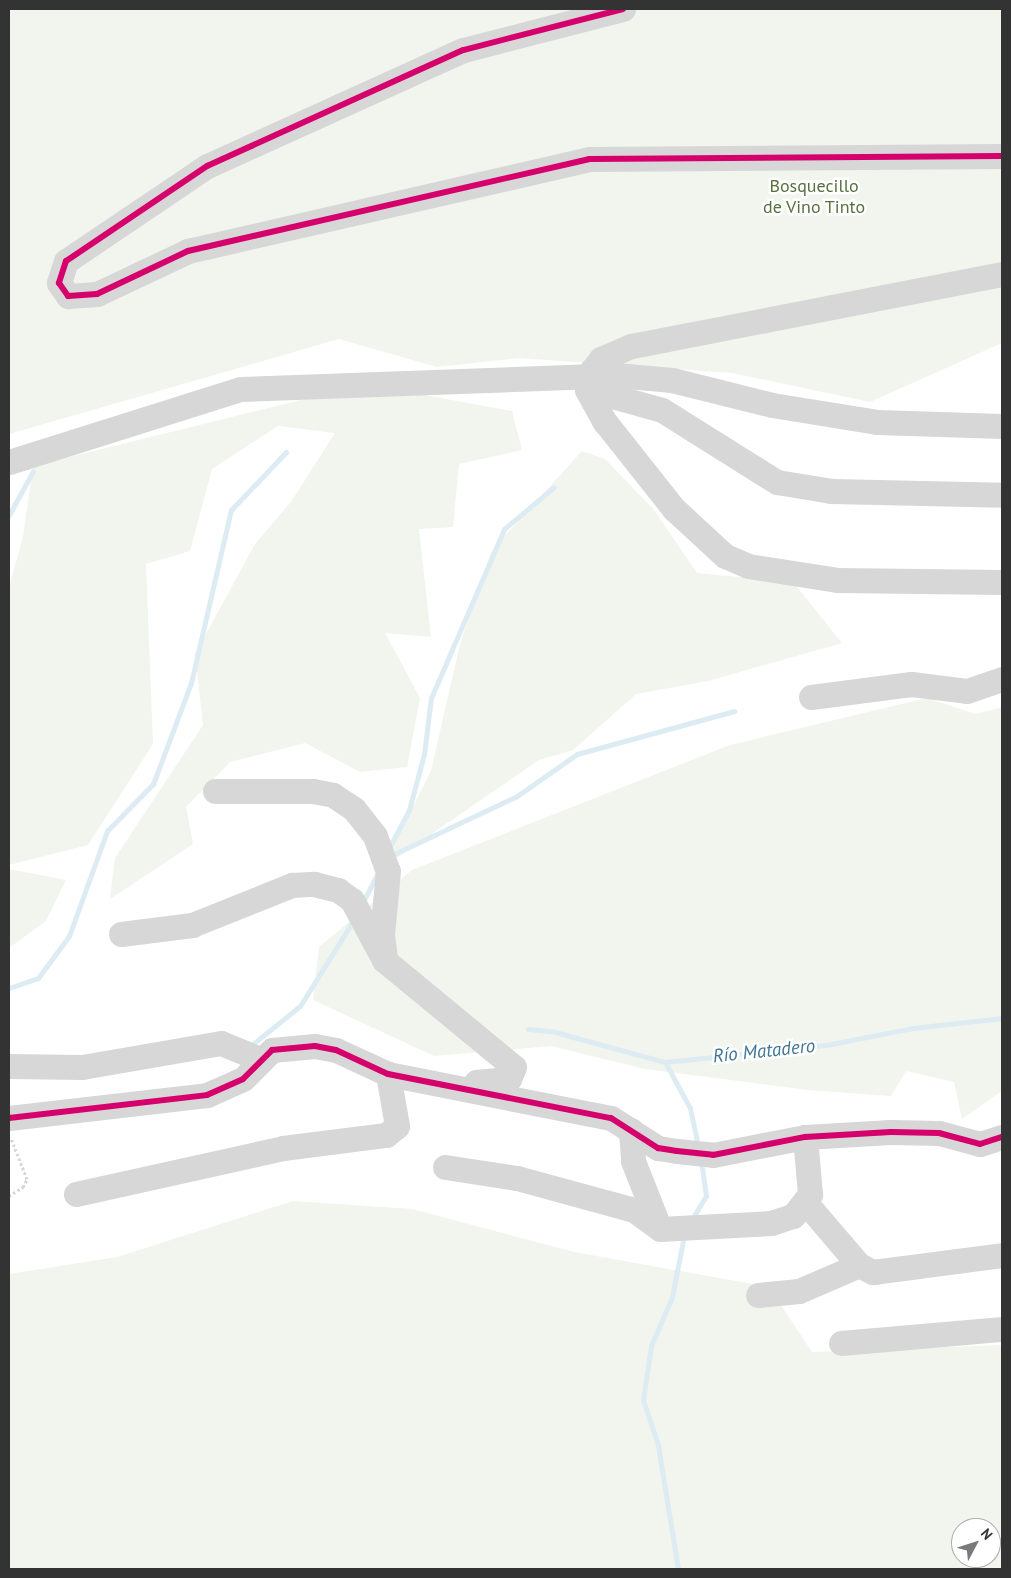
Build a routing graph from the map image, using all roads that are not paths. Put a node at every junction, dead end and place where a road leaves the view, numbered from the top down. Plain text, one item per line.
1 (623, 9) edge
2 (1002, 156) edge
3 (1002, 274) edge
4 (590, 379) junction
5 (1002, 426) edge
6 (9, 462) edge
7 (1002, 495) edge
8 (1002, 582) edge
9 (1002, 679) edge
10 (811, 697) dead end
11 (215, 791) dead end
12 (121, 934) dead end
13 (386, 962) junction
14 (262, 1060) junction
15 (9, 1066) edge
16 (388, 1074) junction
17 (469, 1089) junction
18 (9, 1118) edge
19 (631, 1130) junction
20 (805, 1137) junction
21 (1002, 1137) edge
22 (445, 1167) dead end
23 (76, 1194) dead end
24 (806, 1203) junction
25 (660, 1229) junction
26 (1002, 1255) edge
27 (859, 1265) junction
28 (758, 1295) dead end
29 (1002, 1329) edge
30 (841, 1343) dead end

1 - 2 street
3 - 4 street
4 - 5 street
4 - 6 street
4 - 7 street
4 - 8 street
9 - 10 street
11 - 13 street
12 - 13 street
13 - 17 street
14 - 15 street
14 - 16 street
14 - 18 street
16 - 17 street
16 - 23 street
17 - 19 street
19 - 20 street
19 - 25 street
20 - 21 street
20 - 24 street
22 - 25 street
24 - 25 street
24 - 27 street
26 - 27 street
27 - 28 street
29 - 30 street

